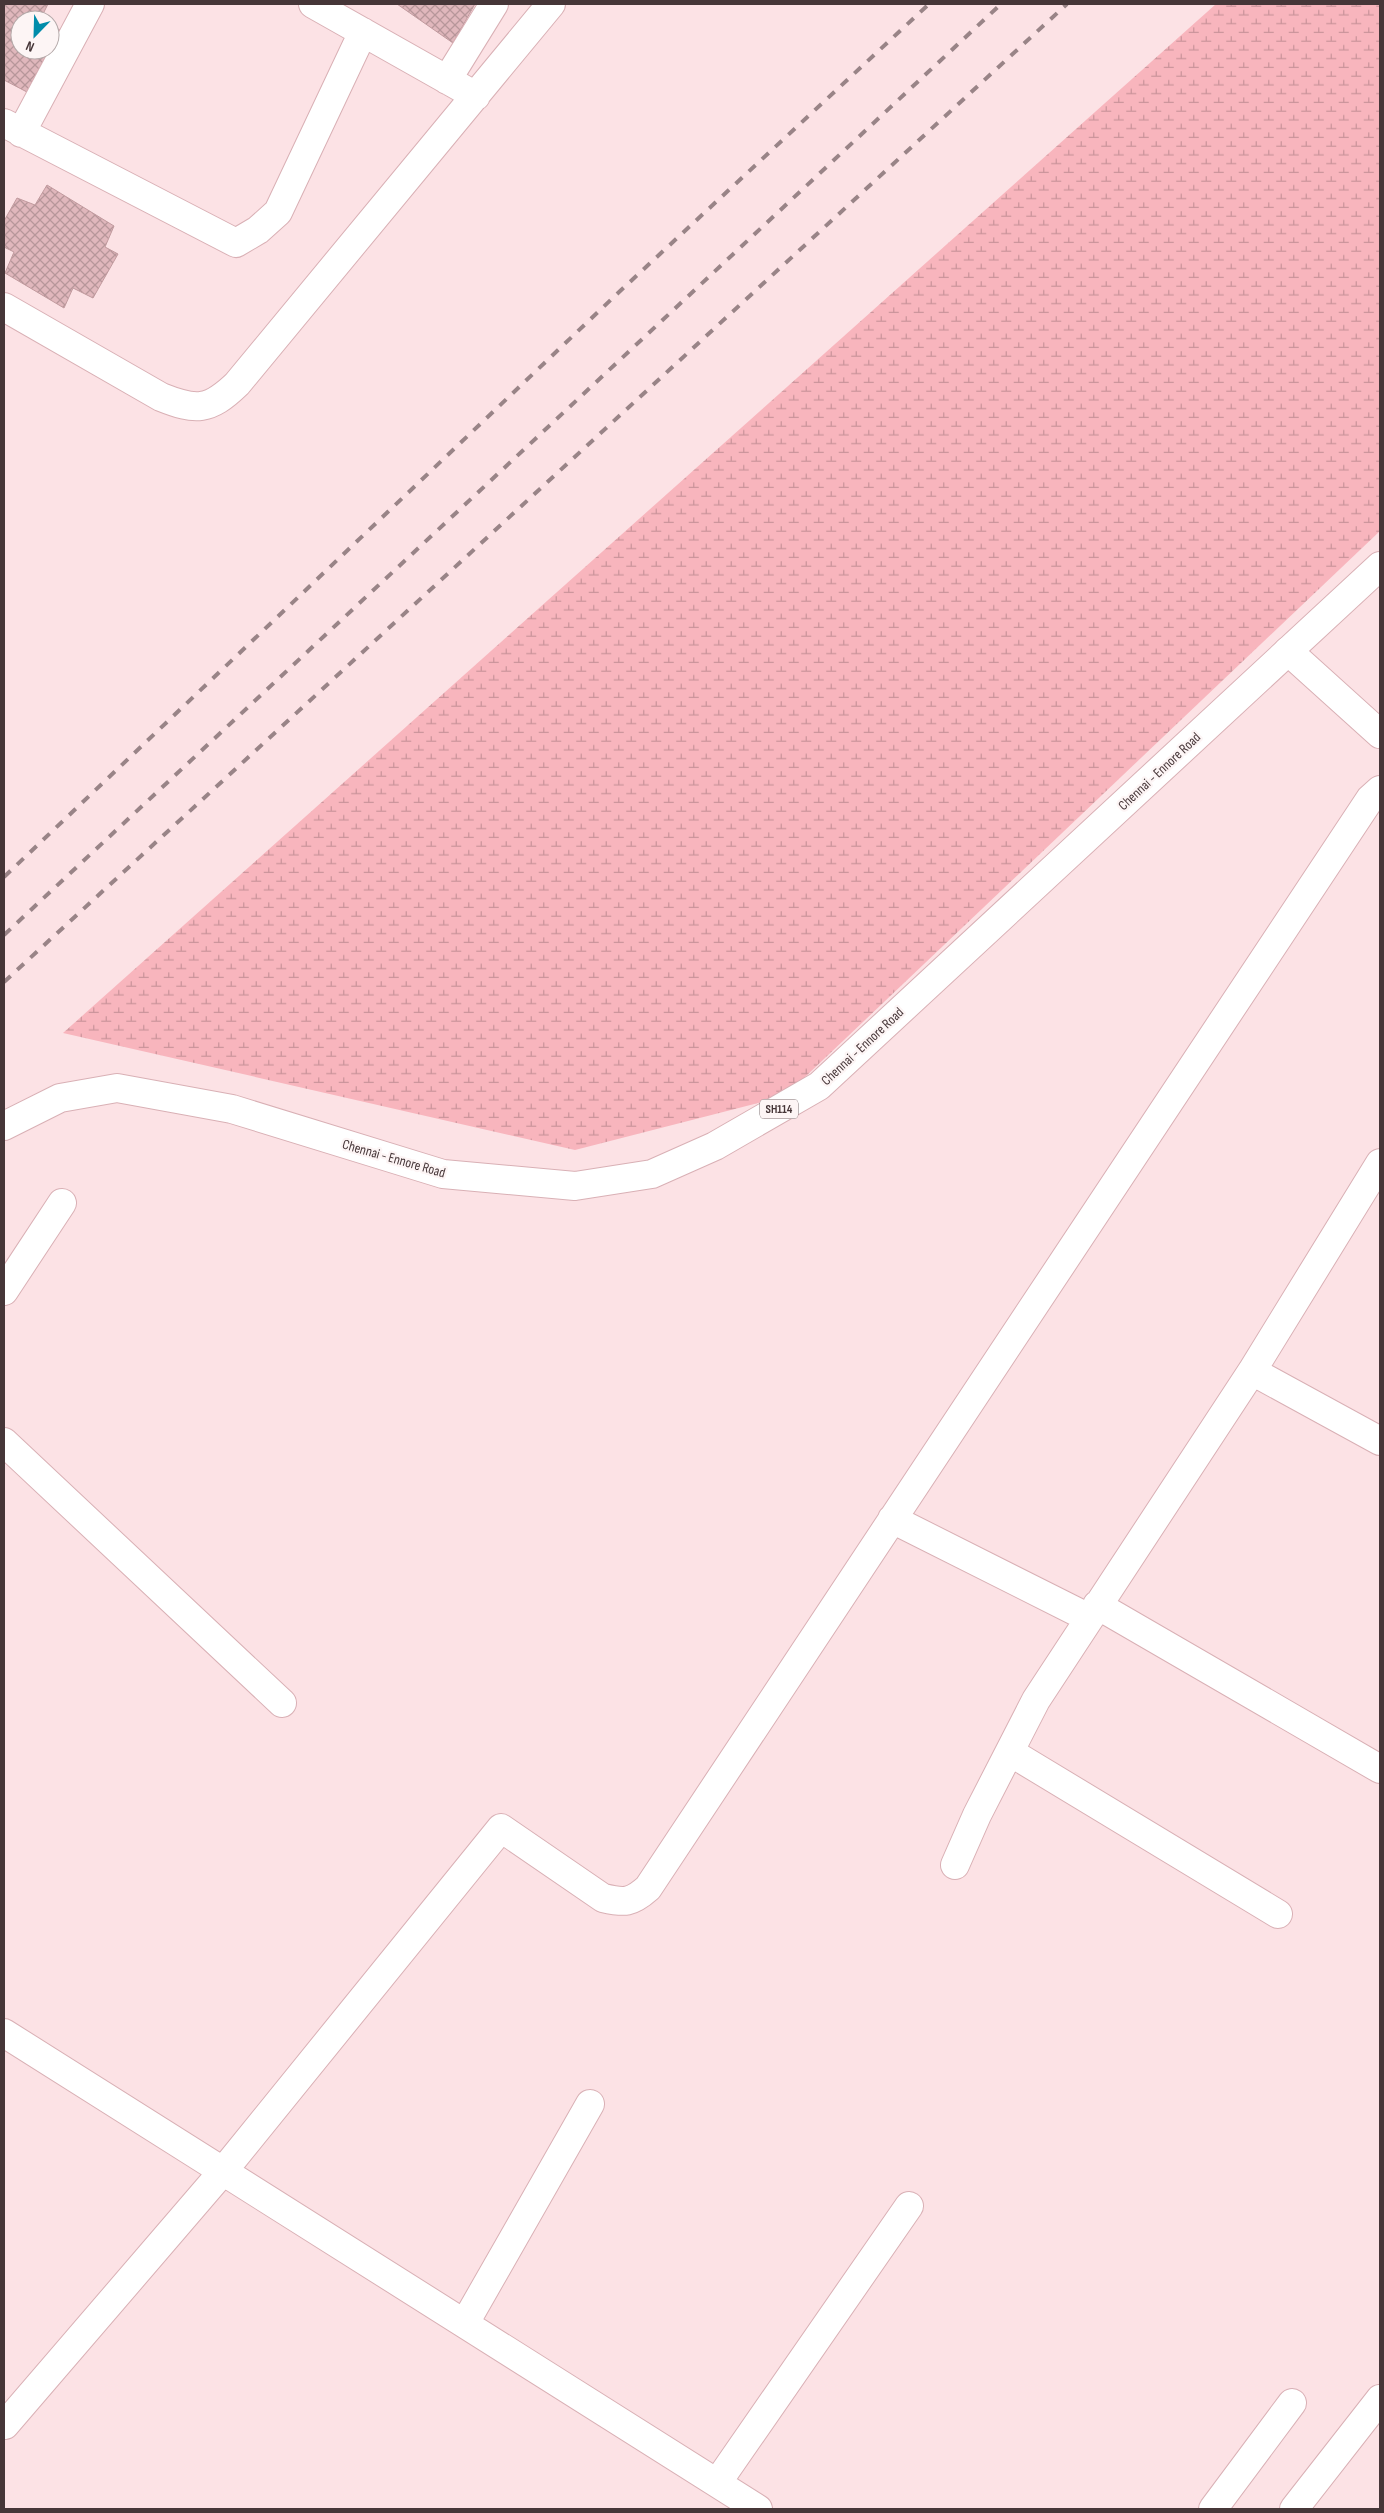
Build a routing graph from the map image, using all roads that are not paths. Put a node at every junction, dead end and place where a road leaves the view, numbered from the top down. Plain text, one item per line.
1 (90, 4) edge
2 (313, 4) edge
3 (494, 4) edge
4 (551, 4) edge
5 (363, 32) junction
6 (447, 80) junction
7 (476, 96) junction
8 (12, 128) edge
9 (4, 307) edge
10 (1380, 566) edge
11 (1288, 651) junction
12 (1380, 734) edge
13 (1380, 790) edge
14 (4, 1126) edge
15 (1380, 1163) edge
16 (62, 1203) dead end
17 (4, 1291) edge
18 (1252, 1370) junction
19 (1380, 1441) edge
20 (4, 1442) edge
21 (892, 1519) junction
22 (1093, 1611) junction
23 (282, 1703) dead end
24 (1010, 1752) junction
25 (1380, 1769) edge
26 (955, 1865) dead end
27 (1278, 1914) dead end
28 (4, 2033) edge
29 (590, 2104) dead end
30 (224, 2170) junction
31 (909, 2206) dead end
32 (465, 2324) junction
33 (1380, 2399) edge
34 (1292, 2403) dead end
35 (4, 2426) edge
36 (718, 2483) junction
37 (758, 2509) edge
38 (1213, 2509) edge
39 (1294, 2509) edge

1 - 8 street
2 - 5 street
3 - 6 street
4 - 7 street
5 - 6 street
5 - 8 street
6 - 7 street
7 - 9 street
10 - 11 street, Chennai - Ennore Road / SH114
11 - 12 street
11 - 14 street, Chennai - Ennore Road / SH114
13 - 21 street
15 - 18 street
16 - 17 street
18 - 19 street
18 - 22 street
20 - 23 street
21 - 22 street
21 - 30 street
22 - 24 street
22 - 25 street
24 - 26 street
24 - 27 street
28 - 30 street
29 - 32 street
30 - 32 street
30 - 35 street
31 - 36 street
32 - 36 street
33 - 39 street
34 - 38 street
36 - 37 street

